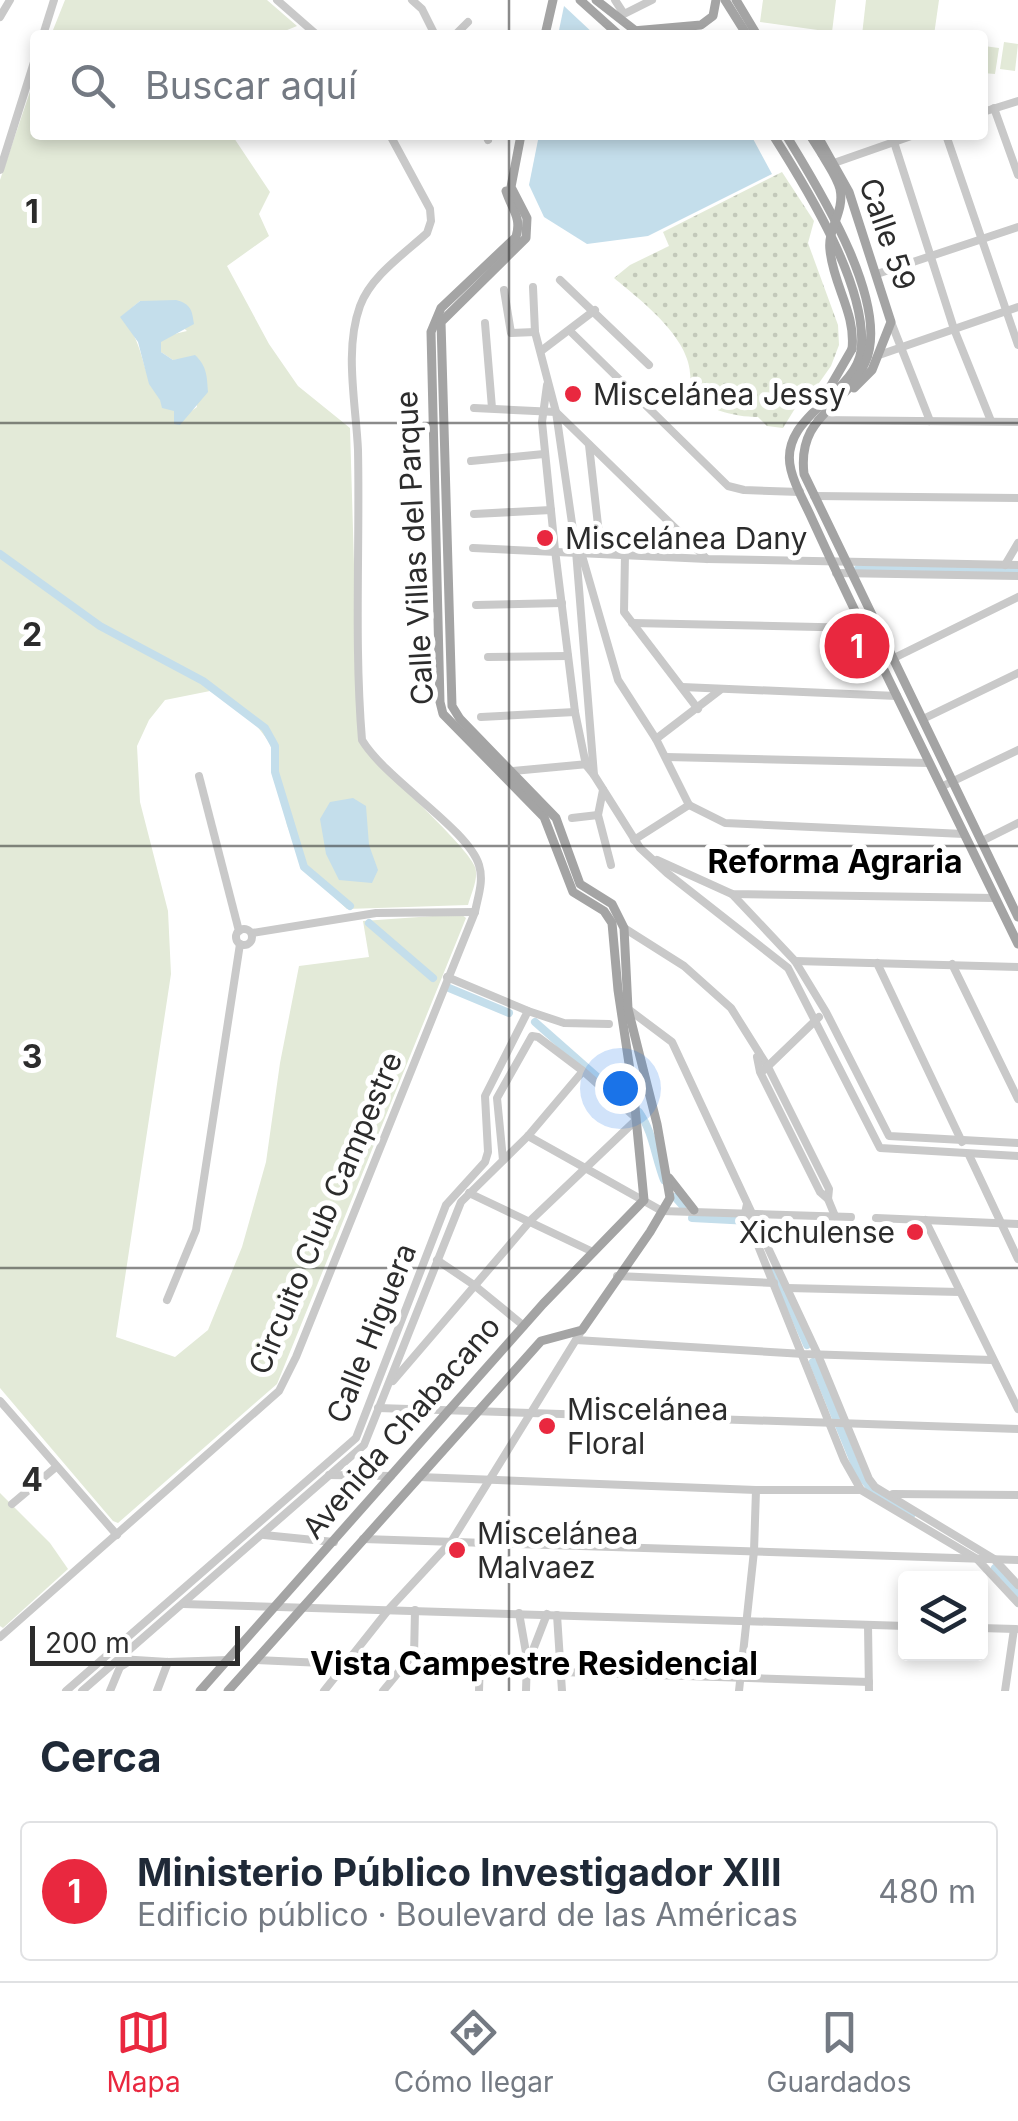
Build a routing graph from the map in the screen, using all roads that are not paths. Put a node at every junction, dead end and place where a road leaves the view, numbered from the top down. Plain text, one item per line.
1 (10, 0) edge
2 (54, 0) edge
3 (277, 0) edge
4 (412, 0) edge
5 (431, 0) edge
6 (551, 0) edge
7 (580, 0) edge
8 (596, 0) edge
9 (615, 0) edge
10 (652, 0) edge
11 (716, 0) edge
12 (725, 0) edge
13 (736, 0) edge
14 (422, 9) junction
15 (0, 16) edge
16 (468, 22) dead end
17 (44, 30) edge
18 (312, 30) edge
19 (432, 30) edge
20 (460, 30) edge
21 (544, 30) edge
22 (613, 30) edge
23 (635, 30) edge
24 (662, 30) edge
25 (744, 30) edge
26 (754, 30) edge
27 (30, 75) edge
28 (1018, 101) edge
29 (994, 108) junction
30 (988, 110) edge
31 (393, 140) edge
32 (517, 140) edge
33 (517, 140) edge
34 (776, 140) edge
35 (789, 140) edge
36 (813, 140) edge
37 (821, 140) edge
38 (900, 140) edge
39 (948, 140) edge
40 (894, 142) junction
41 (834, 163) junction
42 (0, 170) edge
43 (1018, 175) edge
44 (1018, 227) edge
45 (980, 240) junction
46 (931, 258) junction
47 (877, 274) junction
48 (560, 280) dead end
49 (532, 287) dead end
50 (504, 290) dead end
51 (1018, 307) edge
52 (595, 310) junction
53 (1005, 312) junction
54 (486, 322) dead end
55 (891, 322) junction
56 (954, 330) junction
57 (535, 332) junction
58 (570, 332) junction
59 (1018, 345) edge
60 (900, 348) junction
61 (541, 351) junction
62 (879, 355) junction
63 (649, 365) dead end
64 (547, 384) junction
65 (843, 395) junction
66 (825, 401) junction
67 (474, 408) dead end
68 (492, 408) junction
69 (541, 410) junction
70 (556, 412) junction
71 (816, 420) junction
72 (930, 421) junction
73 (990, 422) junction
74 (1018, 422) edge
75 (589, 445) junction
76 (544, 454) junction
77 (471, 461) dead end
78 (800, 492) junction
79 (814, 496) junction
80 (1018, 498) edge
81 (551, 510) junction
82 (474, 514) dead end
83 (1018, 542) edge
84 (473, 548) dead end
85 (555, 550) junction
86 (579, 552) junction
87 (600, 552) junction
88 (625, 554) junction
89 (707, 559) junction
90 (831, 562) junction
91 (847, 562) junction
92 (1005, 565) junction
93 (1018, 566) edge
94 (836, 573) junction
95 (852, 573) junction
96 (1018, 576) edge
97 (1018, 597) edge
98 (562, 603) junction
99 (476, 605) dead end
100 (632, 623) junction
101 (863, 628) junction
102 (568, 656) junction
103 (488, 657) dead end
104 (894, 658) junction
105 (1018, 673) edge
106 (682, 687) junction
107 (720, 690) junction
108 (897, 696) junction
109 (698, 708) junction
110 (575, 712) junction
111 (482, 717) dead end
112 (924, 718) junction
113 (656, 739) junction
114 (1018, 750) edge
115 (666, 757) junction
116 (929, 762) junction
117 (591, 764) junction
118 (513, 771) junction
119 (199, 776) dead end
120 (954, 781) junction
121 (941, 786) junction
122 (603, 790) junction
123 (689, 804) junction
124 (598, 815) junction
125 (572, 818) dead end
126 (1018, 823) edge
127 (964, 834) junction
128 (634, 840) junction
129 (982, 841) junction
130 (650, 857) junction
131 (611, 865) dead end
132 (732, 894) junction
133 (996, 898) junction
134 (1014, 901) edge
135 (475, 912) junction
136 (1018, 916) edge
137 (619, 930) junction
138 (239, 931) junction
139 (252, 934) junction
140 (240, 944) junction
141 (1018, 944) edge
142 (878, 962) junction
143 (791, 964) junction
144 (952, 964) junction
145 (1018, 967) edge
146 (447, 977) junction
147 (628, 1009) junction
148 (528, 1012) junction
149 (826, 1012) junction
150 (816, 1020) junction
151 (610, 1024) dead end
152 (764, 1070) junction
153 (584, 1071) junction
154 (1018, 1099) edge
155 (635, 1119) junction
156 (884, 1129) junction
157 (873, 1135) junction
158 (528, 1136) junction
159 (962, 1142) junction
160 (1018, 1143) edge
161 (968, 1155) junction
162 (1018, 1156) edge
163 (502, 1160) junction
164 (586, 1169) junction
165 (669, 1178) junction
166 (470, 1193) junction
167 (644, 1200) junction
168 (694, 1210) junction
169 (749, 1210) junction
170 (662, 1212) junction
171 (835, 1216) junction
172 (850, 1217) dead end
173 (876, 1218) dead end
174 (531, 1220) junction
175 (924, 1220) junction
176 (1001, 1223) junction
177 (1018, 1224) edge
178 (593, 1252) junction
179 (1018, 1259) edge
180 (436, 1260) junction
181 (618, 1276) junction
182 (774, 1283) junction
183 (474, 1285) junction
184 (787, 1288) junction
185 (960, 1292) junction
186 (167, 1300) dead end
187 (524, 1326) junction
188 (582, 1330) junction
189 (576, 1340) junction
190 (804, 1354) junction
191 (818, 1354) junction
192 (992, 1360) junction
193 (386, 1388) junction
194 (0, 1401) edge
195 (378, 1408) junction
196 (453, 1408) junction
197 (1018, 1409) edge
198 (478, 1410) junction
199 (532, 1412) junction
200 (831, 1425) junction
201 (847, 1425) junction
202 (1018, 1429) edge
203 (56, 1467) junction
204 (329, 1475) junction
205 (392, 1476) junction
206 (419, 1477) junction
207 (492, 1479) junction
208 (756, 1490) junction
209 (861, 1490) junction
210 (888, 1494) junction
211 (1018, 1495) edge
212 (12, 1504) dead end
213 (116, 1535) junction
214 (262, 1535) junction
215 (363, 1539) junction
216 (956, 1541) junction
217 (334, 1542) junction
218 (451, 1542) junction
219 (754, 1552) junction
220 (977, 1559) junction
221 (994, 1559) junction
222 (1018, 1560) edge
223 (1018, 1585) edge
224 (1018, 1603) edge
225 (183, 1604) junction
226 (274, 1608) junction
227 (301, 1608) junction
228 (389, 1609) junction
229 (415, 1610) junction
230 (520, 1614) junction
231 (552, 1614) junction
232 (744, 1621) junction
233 (868, 1625) junction
234 (898, 1626) edge
235 (522, 1628) junction
236 (988, 1628) edge
237 (540, 1629) junction
238 (1016, 1629) edge
239 (0, 1637) edge
240 (414, 1656) junction
241 (480, 1658) junction
242 (527, 1658) junction
243 (495, 1659) dead end
244 (124, 1660) junction
245 (228, 1660) junction
246 (256, 1660) junction
247 (168, 1662) junction
248 (345, 1664) junction
249 (560, 1672) junction
250 (740, 1676) junction
251 (869, 1687) edge
252 (66, 1691) edge
253 (82, 1691) edge
254 (110, 1691) edge
255 (157, 1691) edge
256 (200, 1691) edge
257 (228, 1691) edge
258 (325, 1691) edge
259 (383, 1691) edge
260 (479, 1691) edge
261 (526, 1691) edge
262 (562, 1691) edge
263 (739, 1691) edge
264 (1005, 1691) edge

1 - 15 street
2 - 17 street
3 - 18 street
4 - 14 street
5 - 14 street
6 - 21 main road
7 - 22 main road
8 - 23 main road
9 - 10 street
11 - 24 main road
12 - 25 main road
13 - 26 main road
14 - 19 street
16 - 20 street
27 - 42 street
28 - 29 street
29 - 30 street
29 - 43 street
31 - 135 street, Circuito Club Campestre
32 - 118 main road, Calle Villas del Parque
33 - 137 main road, Calle Villas del Parque
34 - 66 main road
35 - 65 main road
36 - 66 main road, bridge
37 - 41 main road, Calle 59
38 - 40 street
39 - 45 street
40 - 41 street
40 - 46 street
41 - 47 main road, Calle 59
44 - 45 street
45 - 46 street
45 - 53 street
46 - 47 street
46 - 56 street
47 - 55 main road, Calle 59
48 - 52 street
49 - 57 street
50 - 57 street
51 - 53 street
52 - 58 street
52 - 63 street
53 - 56 street
53 - 59 street
54 - 68 street
55 - 60 street, Calle 59
55 - 62 main road, Calle 59
56 - 60 street
56 - 73 street
57 - 61 street
58 - 61 street
58 - 78 street
60 - 62 street
60 - 72 street, Calle 59
61 - 64 street
62 - 65 main road, Calle 59
64 - 69 street
64 - 70 street
65 - 71 main road
66 - 78 main road
67 - 68 street
68 - 69 street
69 - 70 street
69 - 76 street
70 - 75 street
70 - 86 street
71 - 72 street
71 - 79 main road
72 - 73 street
73 - 74 street
75 - 87 street
75 - 89 street
76 - 77 street
76 - 81 street
78 - 90 main road
79 - 80 street
79 - 91 main road
81 - 82 street
81 - 85 street
83 - 92 street
84 - 85 street
85 - 86 street
85 - 98 street
86 - 87 street
86 - 113 street
86 - 117 street
87 - 88 street
88 - 89 street
88 - 100 street
89 - 90 street
90 - 91 street
90 - 94 main road
91 - 92 street
91 - 95 main road
92 - 93 street
94 - 95 street
94 - 101 main road
95 - 96 street
95 - 104 main road
97 - 104 street
98 - 99 street
98 - 102 street
100 - 101 street
100 - 106 street
101 - 108 main road
102 - 103 street
102 - 110 street
104 - 112 main road
105 - 112 street
106 - 107 street
106 - 109 street
107 - 108 street
107 - 109 street
108 - 116 main road
109 - 113 street
110 - 111 street
110 - 117 street
112 - 120 main road
113 - 115 street
114 - 120 street
115 - 116 street
115 - 123 street
116 - 121 main road
117 - 118 street
117 - 122 street
118 - 137 main road, Calle Villas del Parque
119 - 138 street
120 - 121 street
120 - 129 main road
121 - 127 main road
122 - 124 street
122 - 128 street
123 - 127 street
123 - 128 street
124 - 125 street
124 - 131 street
126 - 129 street
127 - 133 main road
128 - 130 street
129 - 134 main road
130 - 132 street
130 - 143 street
132 - 133 street
132 - 143 street
133 - 141 main road
134 - 136 main road
135 - 139 street
135 - 146 street, Circuito Club Campestre
137 - 147 main road
137 - 152 street
137 - 155 main road
138 - 139 street
138 - 140 street
139 - 140 street
140 - 186 street
142 - 143 street
142 - 144 street
142 - 159 street
143 - 149 street
143 - 150 street
144 - 145 street
144 - 154 street
146 - 148 street
146 - 213 street, Circuito Club Campestre
147 - 165 main road
147 - 169 street
148 - 151 street
148 - 252 street, Calle Higuera
149 - 150 street
149 - 156 street
150 - 152 street
150 - 157 street
152 - 171 street
153 - 155 street
153 - 158 street, Calle Higuera
153 - 163 street
155 - 164 street
155 - 167 main road
156 - 157 street
156 - 159 street
157 - 161 street
158 - 163 street, Calle Higuera
158 - 164 street
159 - 160 street
159 - 161 street
161 - 162 street
161 - 176 street
163 - 166 street, Calle Higuera
164 - 167 street
164 - 174 street
165 - 168 main road
165 - 170 main road
166 - 174 street
166 - 180 street, Calle Higuera
167 - 170 street
167 - 178 main road, Avenida Chabacano
168 - 169 street
168 - 170 street
169 - 171 street
169 - 182 street
169 - 184 street
170 - 181 main road
171 - 172 street
173 - 175 street
174 - 178 street
174 - 183 street
175 - 176 street
175 - 185 street
176 - 177 street
176 - 179 street
178 - 187 main road, Avenida Chabacano
180 - 183 street
180 - 193 street, Calle Higuera
181 - 182 street
181 - 188 main road
182 - 190 street
183 - 187 street
183 - 193 street
184 - 185 street
184 - 191 street
185 - 192 street
187 - 196 main road, Avenida Chabacano
188 - 189 street
188 - 198 main road, Avenida Chabacano
189 - 190 street
189 - 199 street
190 - 191 street
190 - 200 street
191 - 192 street
191 - 201 street
192 - 197 street
193 - 195 street, Calle Higuera
194 - 203 street
195 - 196 street
195 - 204 street, Calle Higuera
196 - 198 street
196 - 205 main road, Avenida Chabacano
198 - 199 street
198 - 206 main road, Avenida Chabacano
199 - 200 street
199 - 207 street
200 - 201 street
200 - 209 street
201 - 202 street
201 - 210 street
203 - 212 street
203 - 213 street
204 - 205 street
204 - 214 street, Calle Higuera
205 - 217 main road, Avenida Chabacano
206 - 207 street
206 - 215 main road, Avenida Chabacano
207 - 208 street
207 - 218 street
208 - 209 street
208 - 219 street
209 - 216 street
210 - 211 street
210 - 216 street
213 - 239 street, Circuito Club Campestre
214 - 217 street
214 - 225 street, Calle Higuera
215 - 218 street
215 - 227 main road, Avenida Chabacano
216 - 220 street
216 - 221 street
217 - 226 main road, Avenida Chabacano
218 - 219 street
218 - 228 street
219 - 220 street
219 - 232 street
220 - 221 street
220 - 224 street
221 - 222 street
221 - 223 street
225 - 226 street
225 - 244 street, Calle Higuera
226 - 227 street
226 - 245 main road, Avenida Chabacano
227 - 228 street
227 - 246 main road, Avenida Chabacano
228 - 229 street
228 - 248 street
229 - 230 street
229 - 240 street
230 - 231 street
230 - 235 street
231 - 232 street
231 - 237 street
231 - 249 street
232 - 233 street
232 - 250 street
233 - 234 street
233 - 251 street
235 - 237 street
235 - 242 street
236 - 238 street
237 - 242 street
238 - 264 street
240 - 241 street
240 - 259 street
241 - 243 street
241 - 260 street
242 - 261 street
244 - 247 street
244 - 253 street, Calle Higuera
244 - 254 street
245 - 247 street
245 - 256 main road, Avenida Chabacano
246 - 248 street
246 - 257 main road, Avenida Chabacano
247 - 255 street
248 - 258 street
249 - 250 street
249 - 262 street
250 - 251 street
250 - 263 street

